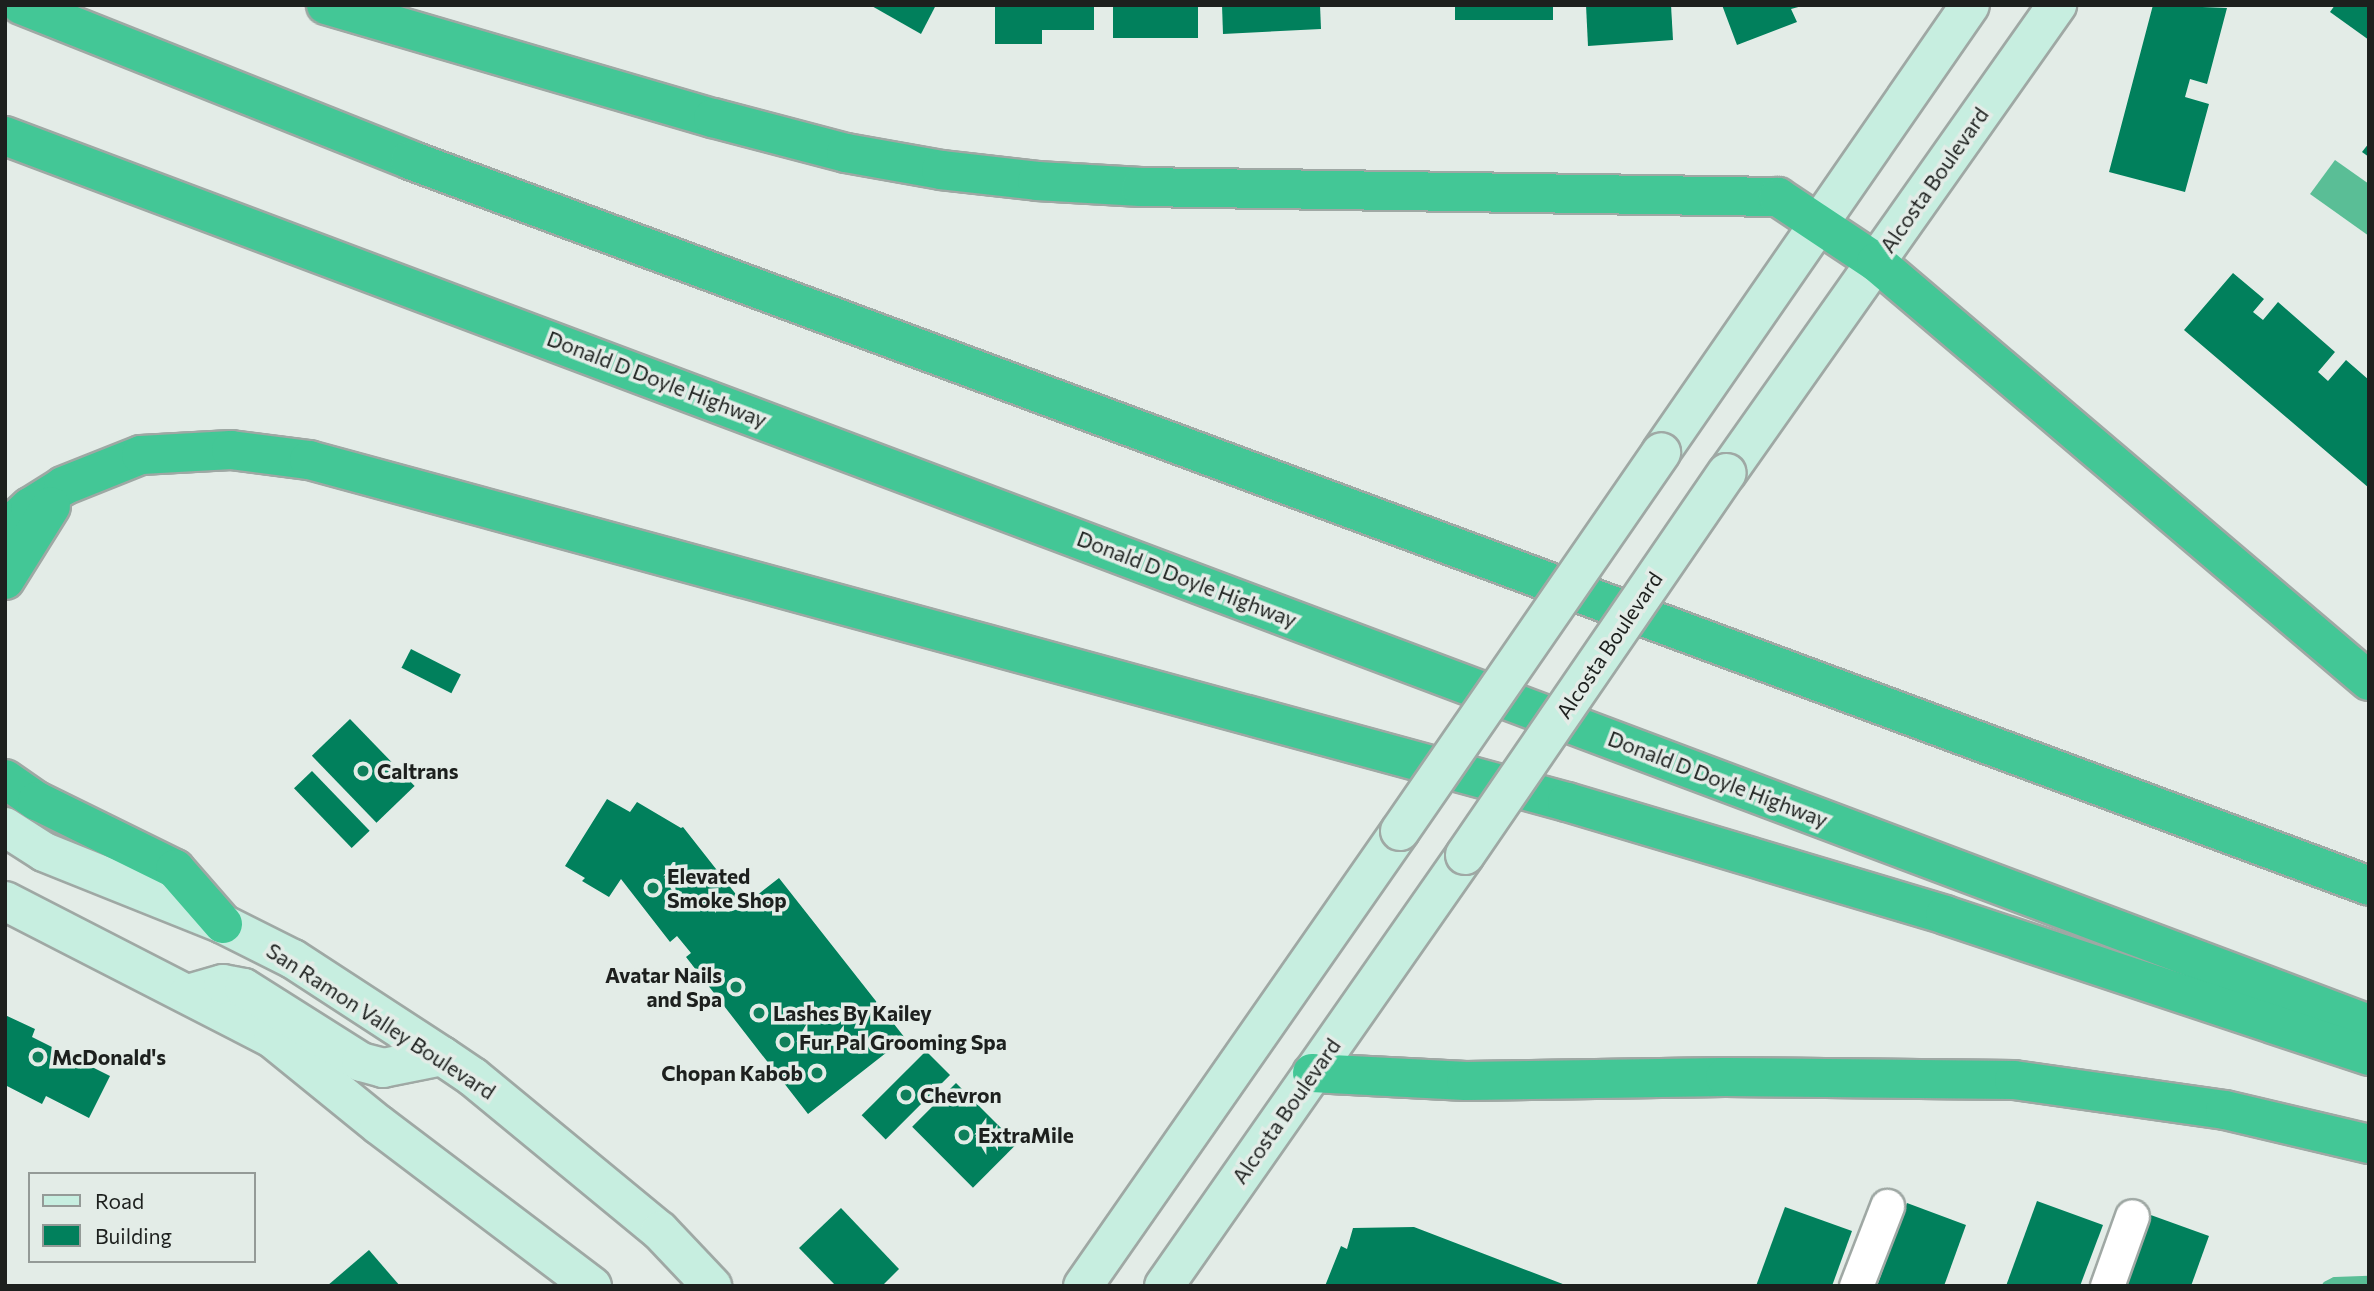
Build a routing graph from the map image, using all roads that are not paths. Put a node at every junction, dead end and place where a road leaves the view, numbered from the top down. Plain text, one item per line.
1 (21, 5) edge
2 (326, 5) edge
3 (1970, 5) edge
4 (2057, 5) edge
5 (5, 136) edge
6 (1818, 223) junction
7 (1876, 262) junction
8 (63, 486) junction
9 (5, 530) edge
10 (5, 580) edge
11 (2369, 681) edge
12 (5, 779) edge
13 (5, 827) edge
14 (2369, 886) edge
15 (5, 901) edge
16 (223, 924) junction
17 (188, 994) junction
18 (2369, 1024) edge
19 (442, 1056) junction
20 (2369, 1056) edge
21 (1312, 1073) junction
22 (2369, 1144) edge
23 (1887, 1206) dead end
24 (2132, 1216) dead end
25 (592, 1286) edge
26 (712, 1286) edge
27 (1083, 1286) edge
28 (1164, 1286) edge
29 (1856, 1286) edge
30 (2107, 1286) edge

1 - 14 highway
2 - 6 highway
3 - 6 main road
4 - 7 main road, Alcosta Boulevard
5 - 18 highway, Donald D Doyle Highway
6 - 7 highway
6 - 27 main road, bridge
7 - 11 highway
7 - 21 main road, Alcosta Boulevard, bridge
8 - 9 highway
8 - 10 highway
8 - 20 highway
12 - 16 highway
13 - 16 main road, San Ramon Valley Boulevard
15 - 17 main road
16 - 19 main road, San Ramon Valley Boulevard
17 - 19 main road
17 - 25 main road
19 - 26 main road, San Ramon Valley Boulevard
21 - 22 highway
21 - 28 main road, Alcosta Boulevard
23 - 29 street
24 - 30 street

